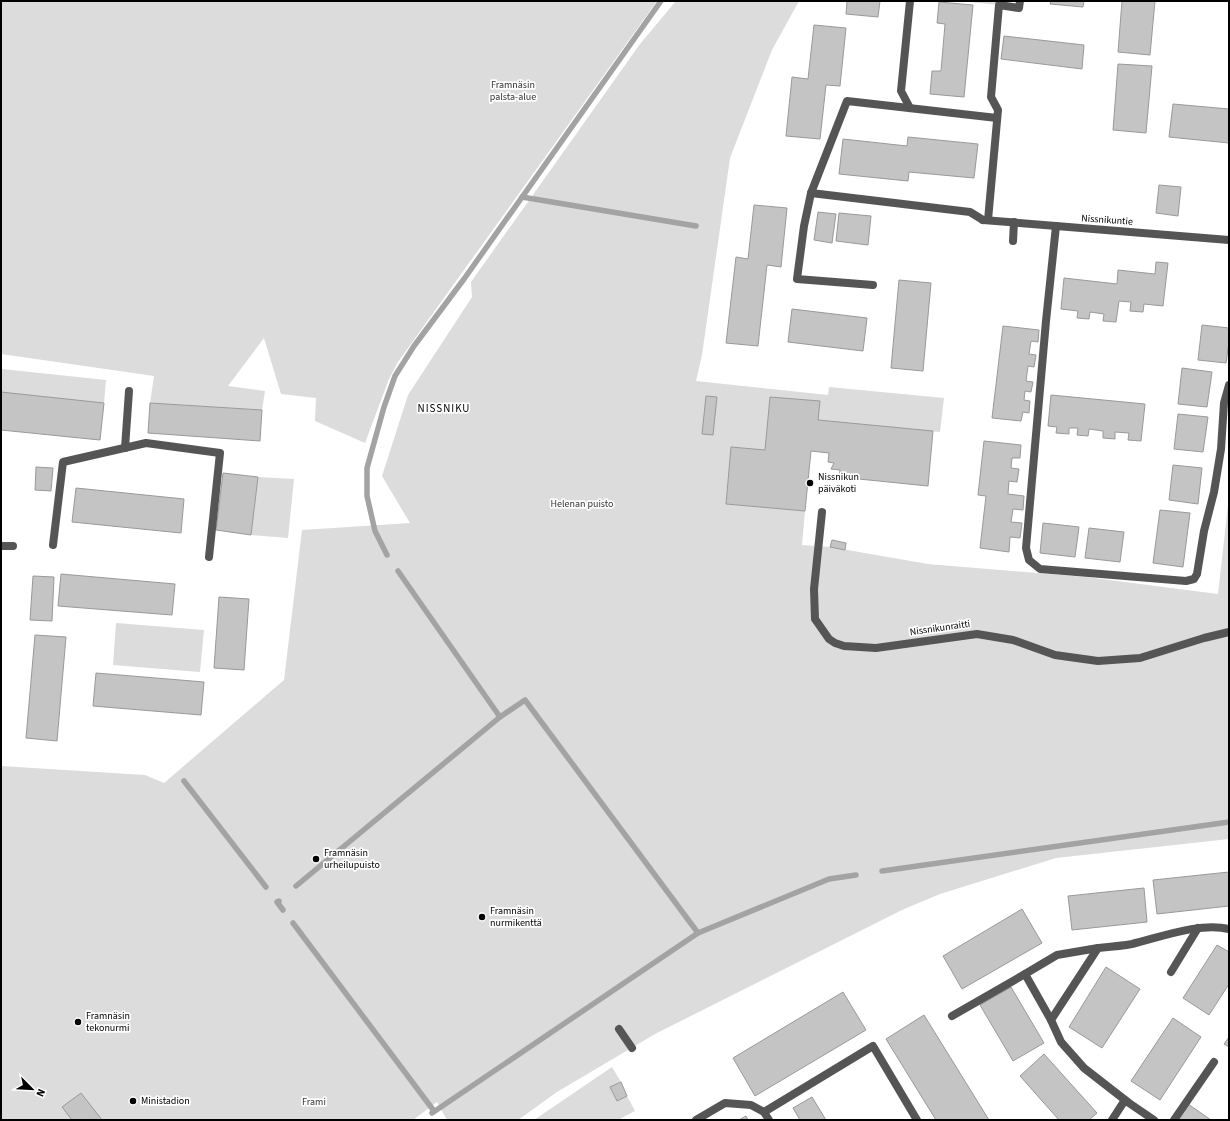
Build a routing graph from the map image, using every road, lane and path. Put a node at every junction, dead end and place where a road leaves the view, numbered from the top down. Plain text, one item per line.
1 (910, 1) edge
2 (1020, 1) edge
3 (910, 108) junction
4 (997, 118) junction
5 (811, 193) junction
6 (986, 220) junction
7 (1014, 222) junction
8 (1056, 226) junction
9 (1229, 240) edge
10 (1013, 241) dead end
11 (873, 285) dead end
12 (1229, 385) edge
13 (129, 391) dead end
14 (125, 448) junction
15 (822, 512) dead end
16 (53, 545) dead end
17 (1, 546) edge
18 (13, 546) dead end
19 (209, 557) dead end
20 (1229, 632) edge
21 (1198, 928) junction
22 (1229, 929) edge
23 (1098, 948) junction
24 (1171, 972) dead end
25 (1024, 974) junction
26 (952, 1016) dead end
27 (1051, 1020) junction
28 (619, 1030) dead end
29 (632, 1048) dead end
30 (1214, 1062) dead end
31 (1125, 1100) junction
32 (764, 1112) junction
33 (696, 1120) edge
34 (769, 1120) edge
35 (917, 1120) edge
36 (1112, 1120) edge
37 (1154, 1120) edge
38 (1174, 1120) edge

1 - 3 street
2 - 4 street
3 - 4 street
3 - 5 street
4 - 6 street
5 - 6 street
5 - 11 street
6 - 7 street, Nissnikuntie
7 - 8 street, Nissnikuntie
7 - 10 street
8 - 9 street, Nissnikuntie
8 - 12 street
13 - 14 street
14 - 16 street
14 - 19 street
15 - 20 street, Nissnikunraitti
17 - 18 street
21 - 22 street
21 - 23 street
21 - 24 street
23 - 25 street
23 - 27 street
25 - 26 street
25 - 27 street
27 - 31 street
28 - 29 street
30 - 38 street
31 - 36 street
31 - 37 street
32 - 33 street
32 - 34 street
32 - 35 street

